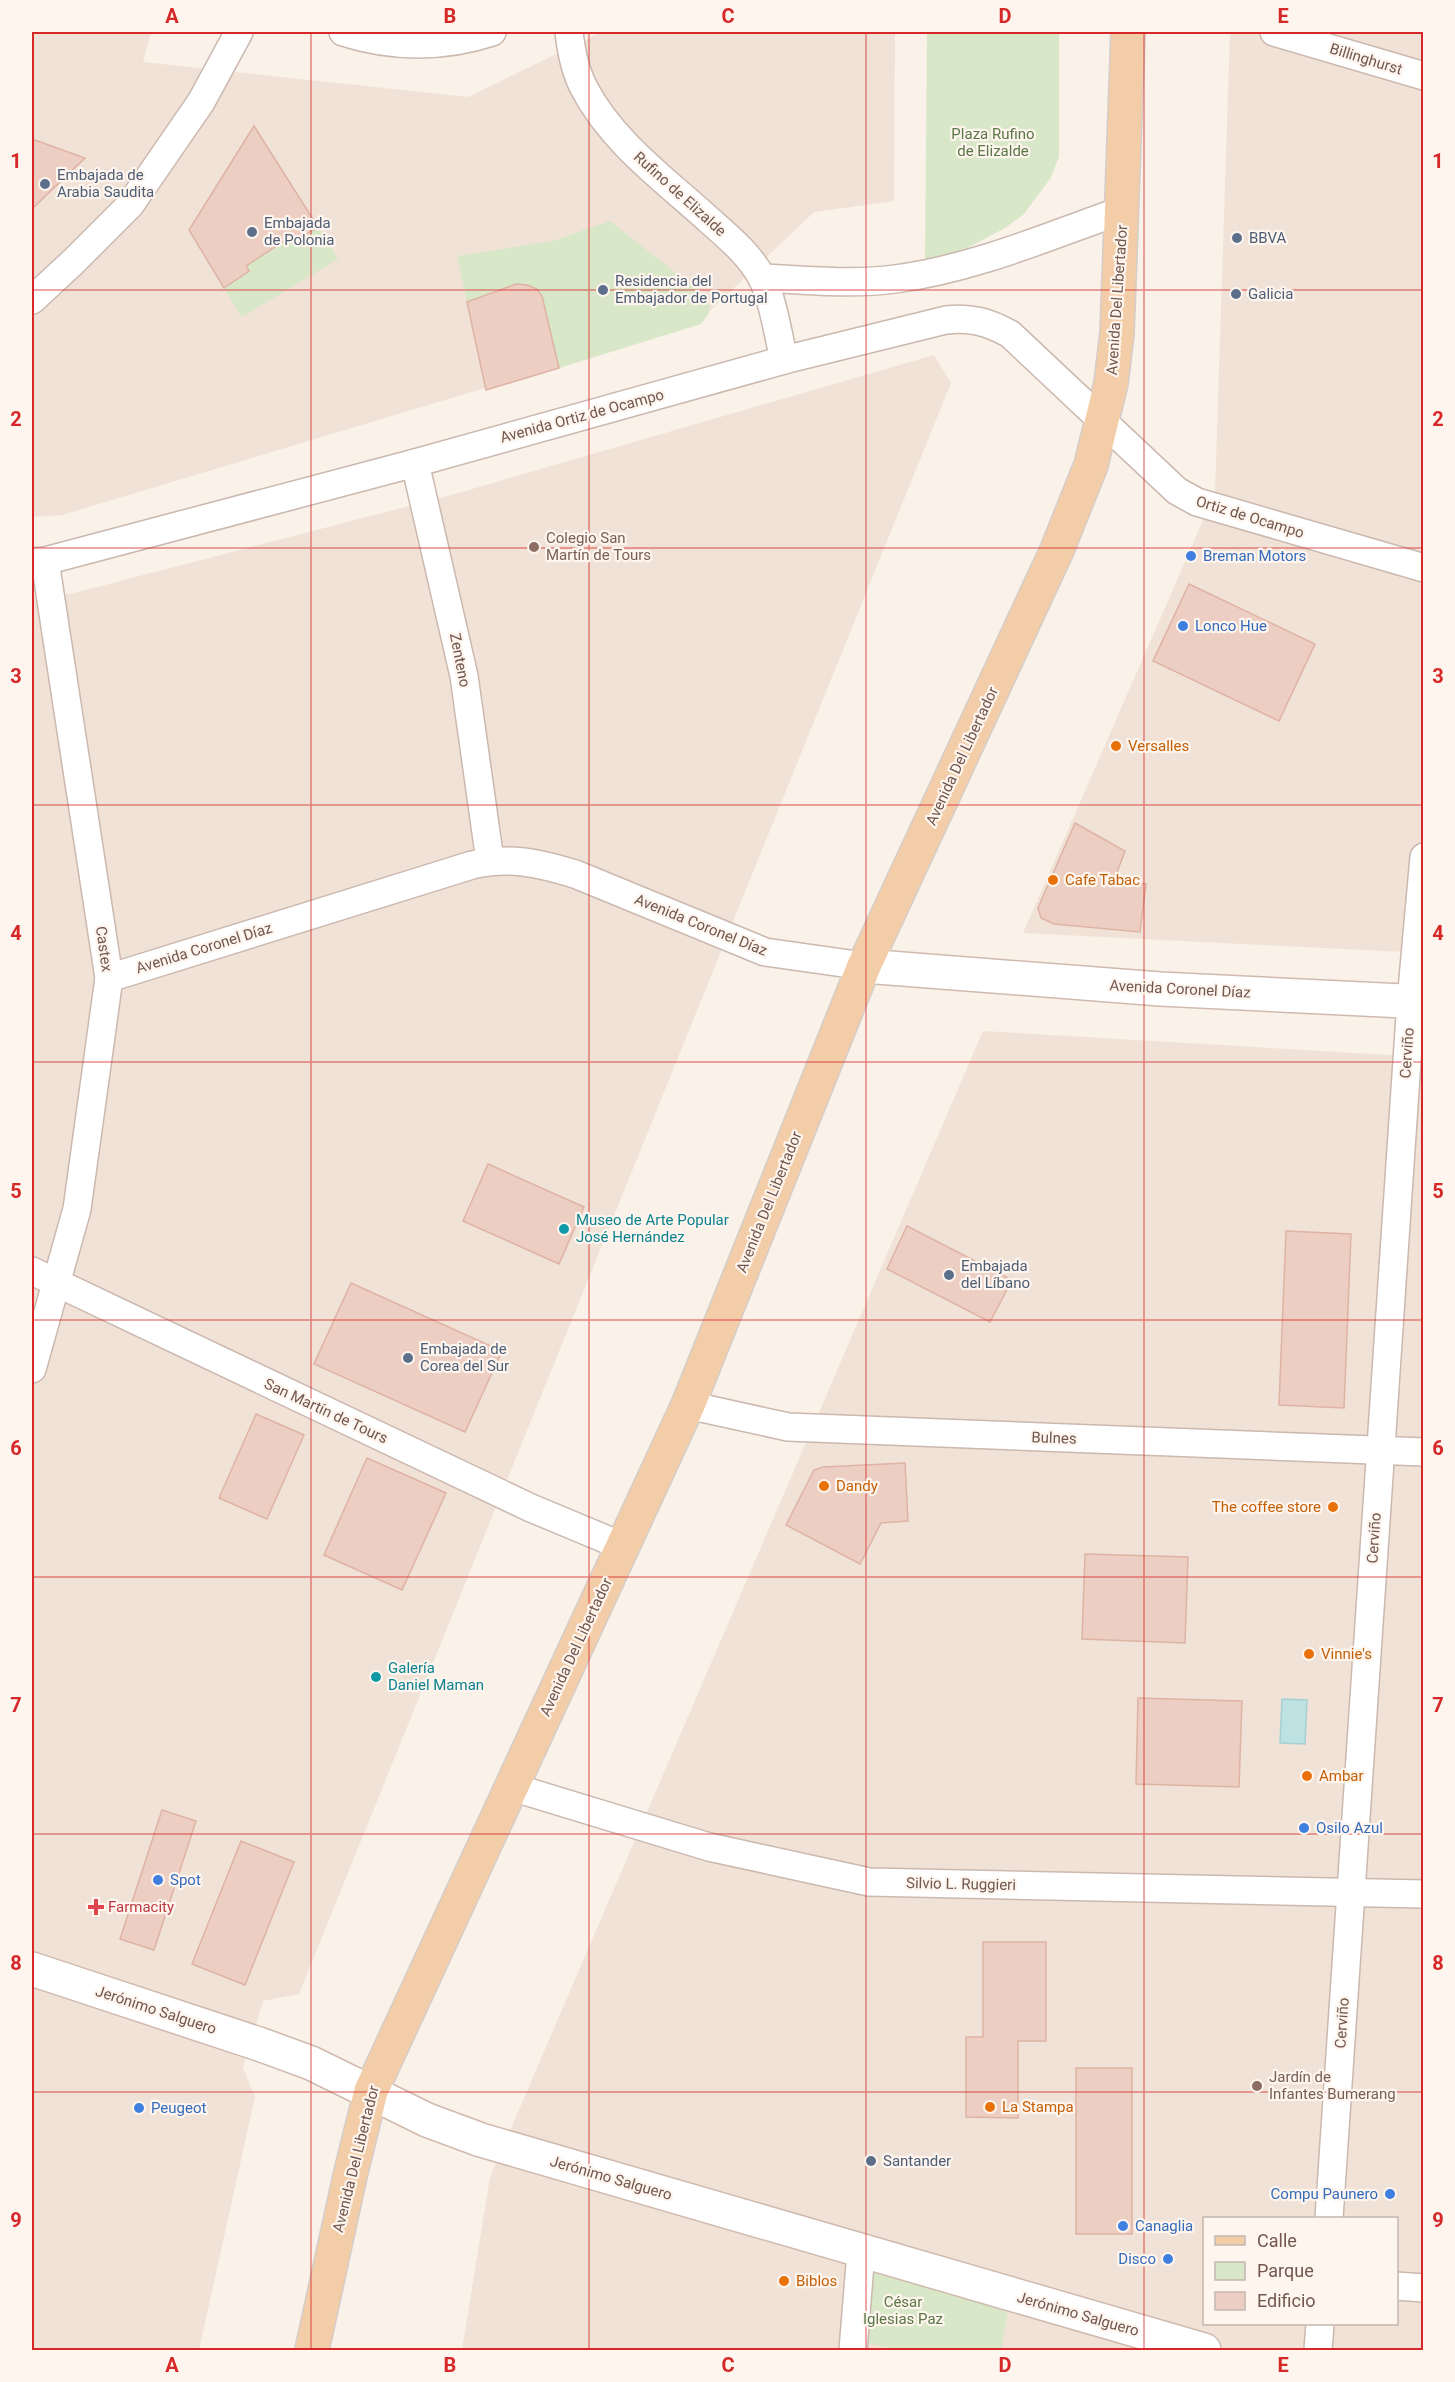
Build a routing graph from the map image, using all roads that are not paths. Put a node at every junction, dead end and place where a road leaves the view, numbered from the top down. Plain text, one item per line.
1 (239, 32) edge
2 (344, 32) edge
3 (492, 32) edge
4 (569, 32) edge
5 (1128, 32) edge
6 (1274, 32) edge
7 (1424, 76) edge
8 (1123, 210) junction
9 (762, 278) junction
10 (32, 300) edge
11 (784, 360) junction
12 (1102, 421) junction
13 (415, 463) junction
14 (38, 561) edge
15 (1424, 568) edge
16 (1424, 857) edge
17 (490, 861) junction
18 (864, 966) junction
19 (109, 978) junction
20 (1417, 1001) edge
21 (32, 1271) edge
22 (57, 1283) junction
23 (32, 1369) edge
24 (688, 1405) junction
25 (1380, 1451) junction
26 (1424, 1452) edge
27 (622, 1546) junction
28 (512, 1787) junction
29 (1351, 1893) junction
30 (1424, 1894) edge
31 (32, 1970) edge
32 (371, 2091) junction
33 (1329, 2217) edge
34 (861, 2252) junction
35 (1398, 2286) edge
36 (1424, 2288) edge
37 (1320, 2325) edge
38 (312, 2350) edge
39 (853, 2350) edge
40 (1204, 2350) edge
41 (1318, 2350) edge

1 - 10 street
2 - 3 street
4 - 9 street, Rufino de Elizalde
5 - 8 main road, Avenida Del Libertador
6 - 7 street, Billinghurst
8 - 9 street
8 - 12 main road, Avenida Del Libertador
9 - 11 street, Rufino de Elizalde
11 - 12 street, Avenida Ortiz de Ocampo
11 - 13 street, Avenida Ortiz de Ocampo
12 - 15 street, Ortiz de Ocampo
12 - 18 main road, Avenida Del Libertador
13 - 14 street, Avenida Ortiz de Ocampo
13 - 17 street, Zenteno
14 - 19 street, Castex
16 - 20 street, Cerviño
17 - 18 street, Avenida Coronel Díaz
17 - 19 street, Avenida Coronel Díaz
18 - 20 street, Avenida Coronel Díaz
18 - 24 main road, Avenida Del Libertador
19 - 22 street, Castex
20 - 25 street, Cerviño
21 - 22 street, San Martín de Tours
22 - 23 street, Castex
22 - 27 street, San Martín de Tours
24 - 25 street, Bulnes
24 - 27 main road, Avenida Del Libertador
25 - 26 street, Bulnes
25 - 29 street, Cerviño
27 - 28 main road, Avenida Del Libertador
28 - 29 street, Silvio L. Ruggieri
28 - 32 main road, Avenida Del Libertador
29 - 30 street, Silvio L. Ruggieri
29 - 33 street, Cerviño
31 - 32 street, Jerónimo Salguero
32 - 34 street, Jerónimo Salguero
32 - 38 main road, Avenida Del Libertador
34 - 39 street
34 - 40 street, Jerónimo Salguero
35 - 36 street
37 - 41 street

